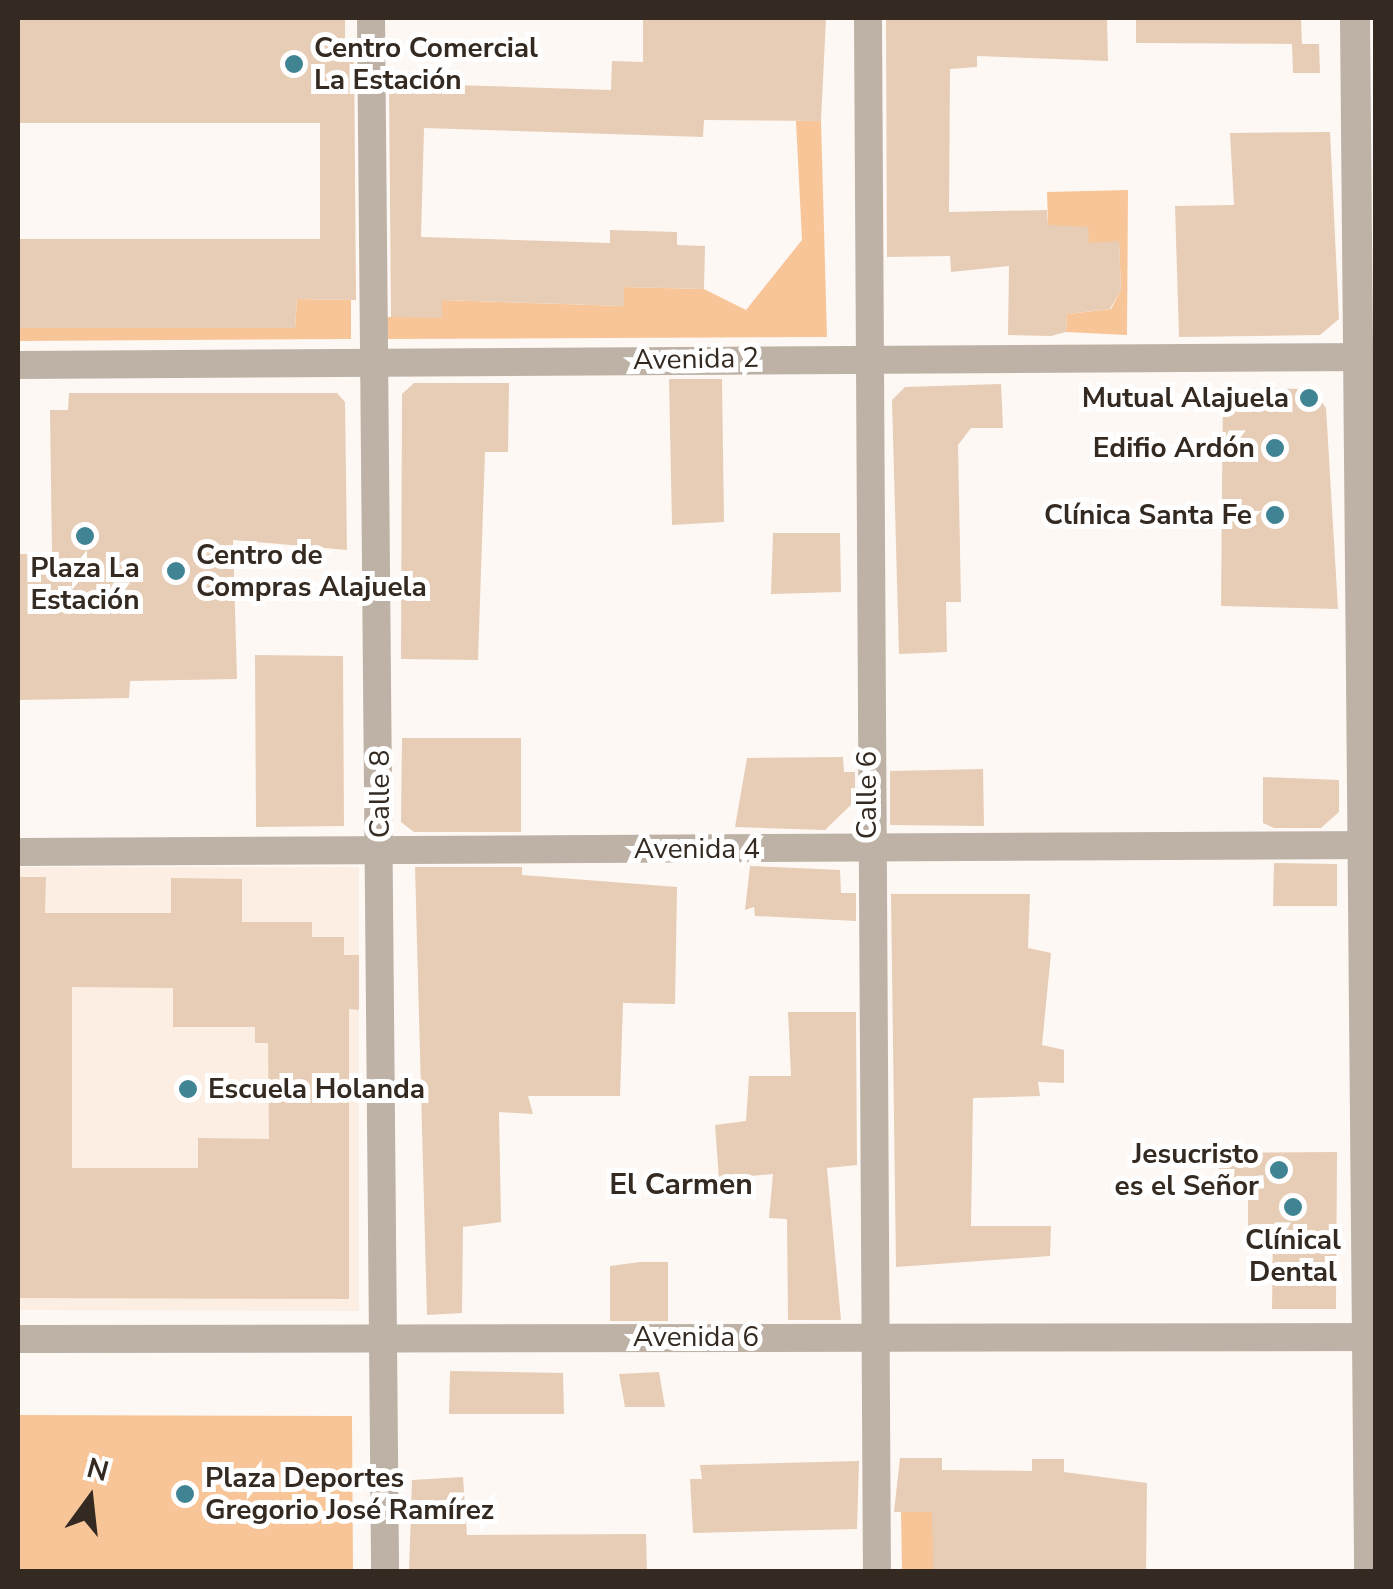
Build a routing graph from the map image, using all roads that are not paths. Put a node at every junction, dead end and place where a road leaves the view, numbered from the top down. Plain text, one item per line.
1 (371, 18) edge
2 (868, 18) edge
3 (1355, 18) edge
4 (1366, 357) edge
5 (866, 358) junction
6 (376, 362) junction
7 (18, 366) edge
8 (1369, 845) edge
9 (380, 849) junction
10 (867, 849) junction
11 (18, 852) edge
12 (383, 1335) junction
13 (1371, 1337) edge
14 (874, 1338) junction
15 (18, 1340) edge
16 (386, 1572) edge
17 (877, 1572) edge
18 (1370, 1572) edge

1 - 6 street, Calle 8
2 - 5 street, Calle 6
3 - 4 street
4 - 5 street, Avenida 2
4 - 8 street
5 - 6 street, Avenida 2
5 - 10 street, Calle 6
6 - 7 street, Avenida 2
6 - 9 street, Calle 8
8 - 10 street, Avenida 4
8 - 13 street
9 - 10 street, Avenida 4
9 - 11 street, Avenida 4
9 - 12 street, Calle 8
10 - 14 street, Calle 6
12 - 14 street, Avenida 6
12 - 15 street, Avenida 6
12 - 16 street, Calle 8
13 - 14 street, Avenida 6
13 - 18 street
14 - 17 street, Calle 6

